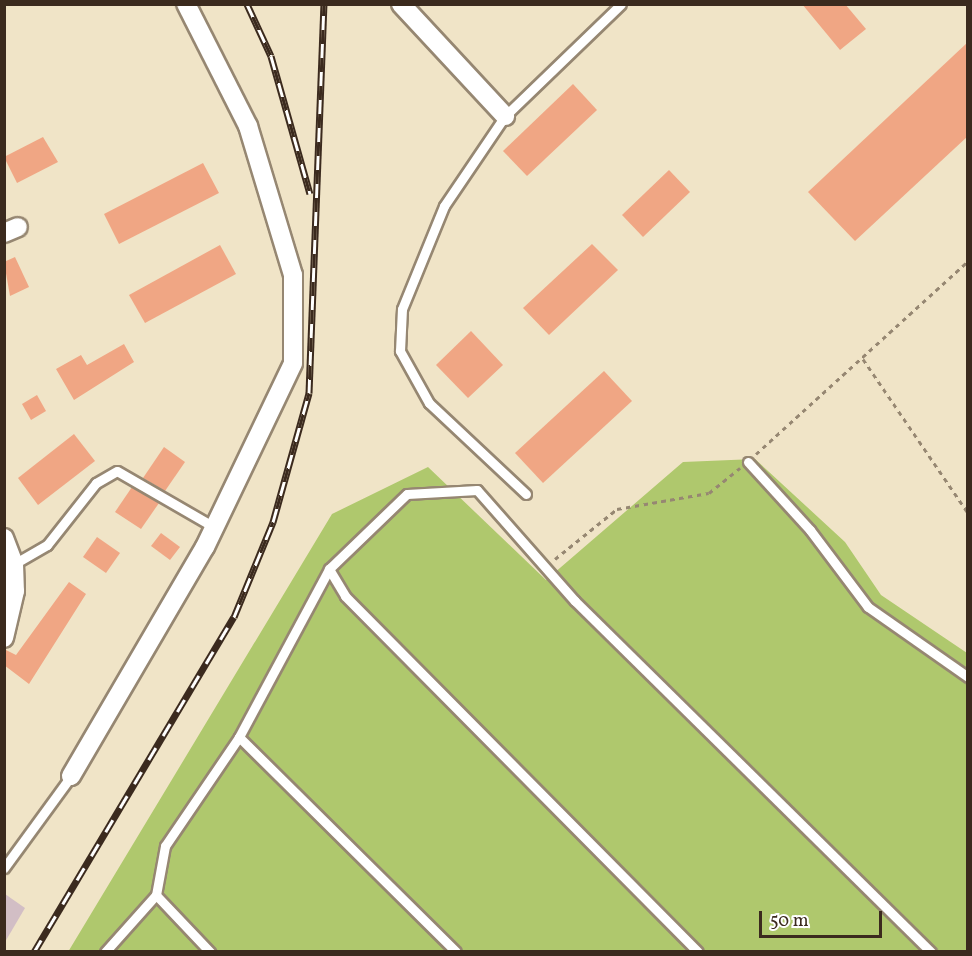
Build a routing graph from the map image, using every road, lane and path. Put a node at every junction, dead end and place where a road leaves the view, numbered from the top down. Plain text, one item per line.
1 (186, 4) edge
2 (402, 4) edge
3 (621, 4) edge
4 (505, 116) junction
5 (968, 261) edge
6 (863, 359) junction
7 (747, 462) junction
8 (526, 494) dead end
9 (968, 513) edge
10 (214, 527) junction
11 (4, 538) edge
12 (14, 564) junction
13 (545, 568) junction
14 (329, 569) junction
15 (4, 638) edge
16 (968, 677) edge
17 (239, 737) junction
18 (71, 776) joint
19 (4, 868) edge
20 (156, 895) junction
21 (105, 951) edge
22 (210, 951) edge
23 (456, 951) edge
24 (698, 951) edge
25 (931, 951) edge

1 - 10 street
2 - 4 street
3 - 4 lane
4 - 8 lane
5 - 6 path
6 - 7 path
6 - 9 path
7 - 13 path
7 - 16 lane
10 - 12 lane
10 - 18 street
11 - 12 street
12 - 15 street
13 - 14 lane
13 - 25 lane
14 - 17 lane
14 - 24 lane
17 - 20 lane
17 - 23 lane
18 - 19 lane
20 - 21 lane
20 - 22 lane

